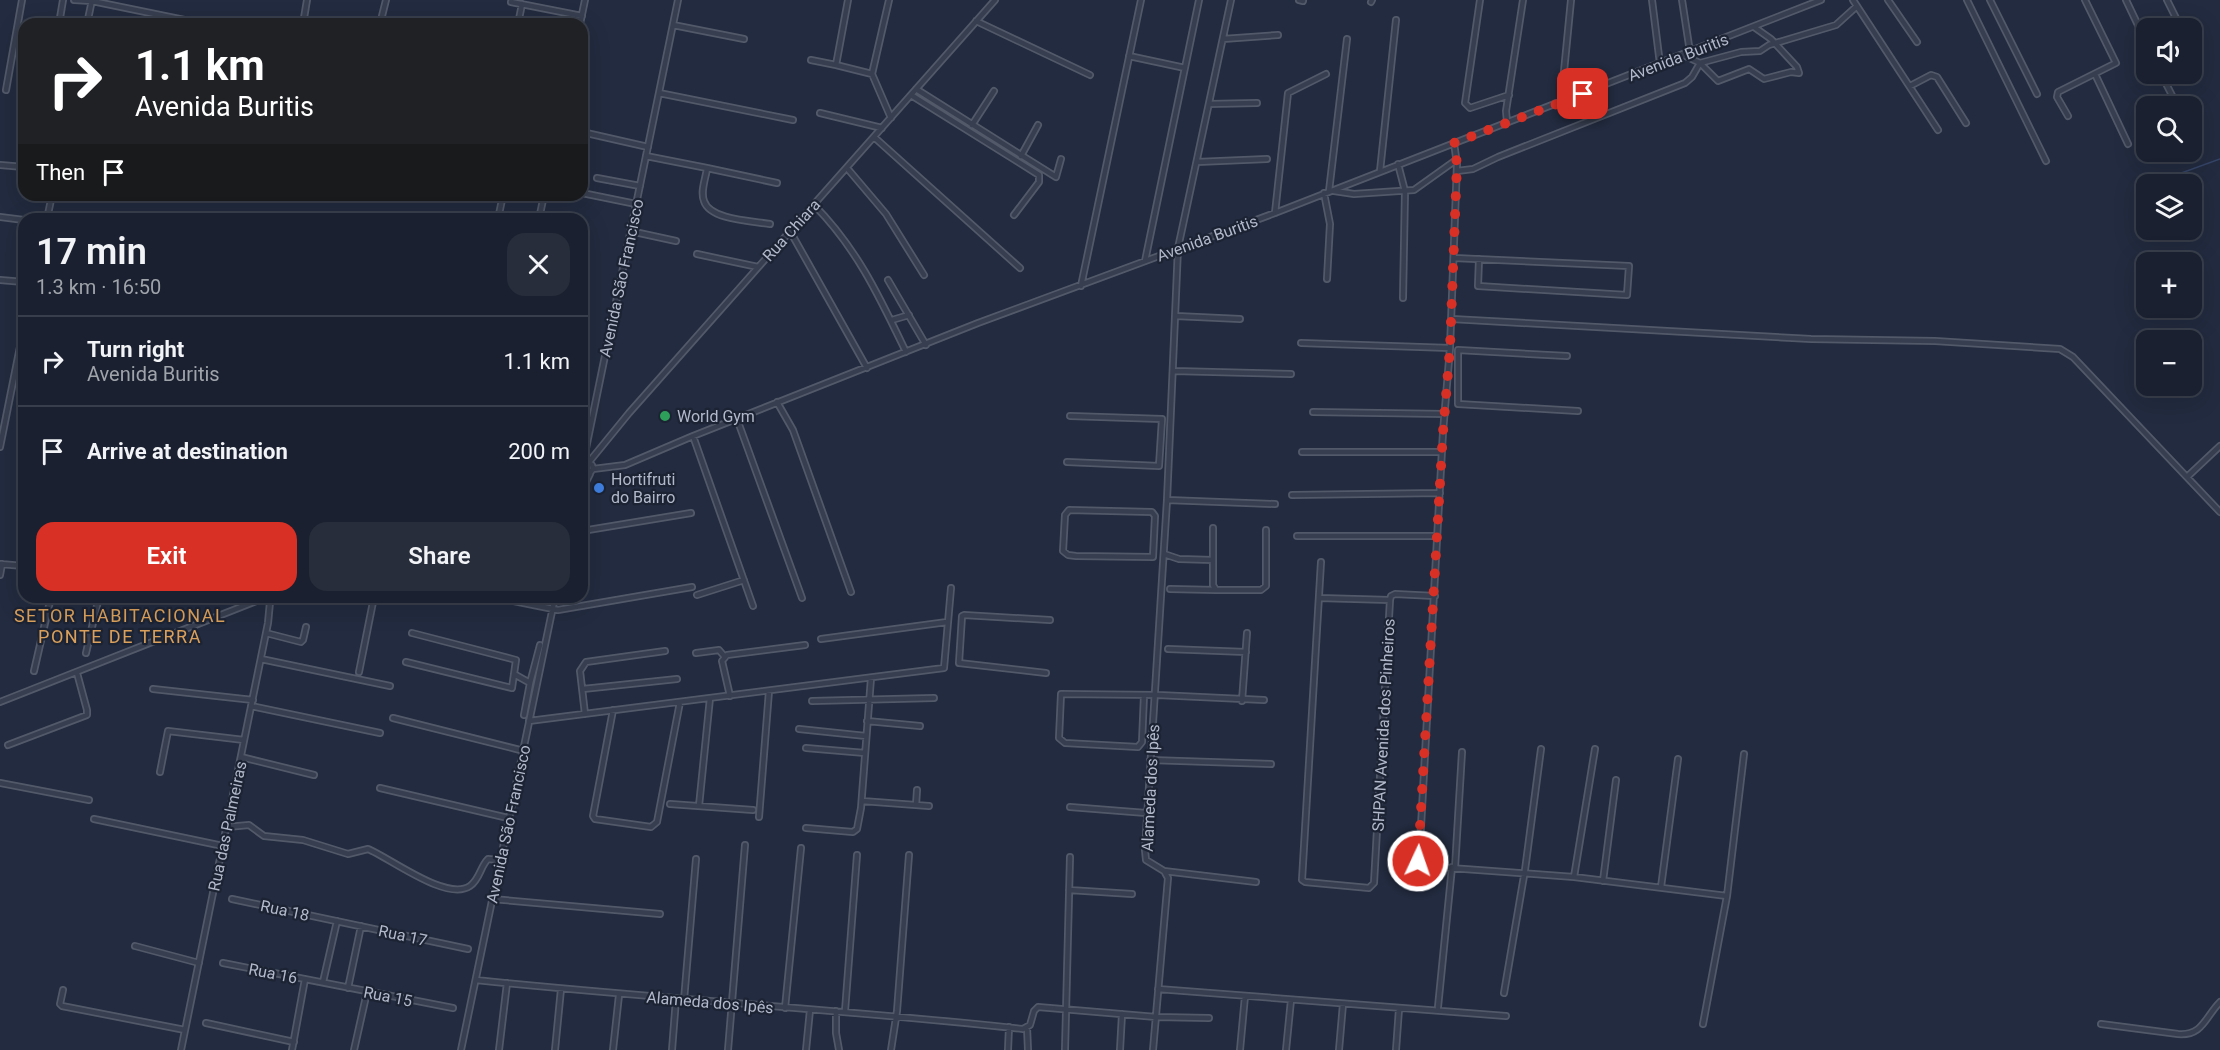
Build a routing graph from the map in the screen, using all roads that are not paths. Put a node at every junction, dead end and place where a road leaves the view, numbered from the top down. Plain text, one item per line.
1 (22, 0) edge
2 (63, 0) edge
3 (74, 0) edge
4 (308, 0) edge
5 (386, 0) edge
6 (585, 0) edge
7 (678, 0) edge
8 (848, 0) edge
9 (889, 0) edge
10 (995, 0) edge
11 (1141, 0) edge
12 (1199, 0) edge
13 (1231, 0) edge
14 (1480, 0) edge
15 (1523, 0) edge
16 (1571, 0) edge
17 (1652, 0) edge
18 (1682, 0) edge
19 (1821, 0) edge
20 (1853, 0) edge
21 (1888, 0) edge
22 (1966, 0) edge
23 (1990, 0) edge
24 (2085, 0) edge
25 (2126, 0) edge
26 (2167, 0) edge
27 (92, 1) edge
28 (511, 2) dead end
29 (1808, 2) edge
30 (525, 3) edge
31 (1857, 6) junction
32 (582, 16) joint
33 (19, 18) edge
34 (60, 18) edge
35 (88, 18) edge
36 (175, 18) edge
37 (304, 18) edge
38 (382, 18) edge
39 (520, 18) edge
40 (2176, 18) edge
41 (1396, 20) dead end
42 (976, 21) junction
43 (2136, 21) edge
44 (18, 22) edge
45 (673, 25) junction
46 (1754, 27) junction
47 (1278, 35) dead end
48 (744, 39) dead end
49 (1223, 39) junction
50 (1347, 39) dead end
51 (1917, 42) dead end
52 (1776, 44) junction
53 (1690, 52) junction
54 (1683, 55) junction
55 (1129, 56) junction
56 (811, 60) dead end
57 (1700, 63) junction
58 (1660, 64) junction
59 (836, 65) junction
60 (1185, 68) junction
61 (872, 74) junction
62 (1326, 74) dead end
63 (2095, 74) junction
64 (1090, 75) dead end
65 (1910, 86) junction
66 (6, 90) dead end
67 (916, 90) junction
68 (994, 91) dead end
69 (659, 93) junction
70 (2037, 94) dead end
71 (911, 95) junction
72 (1509, 95) junction
73 (1561, 102) junction
74 (1257, 103) dead end
75 (1209, 104) junction
76 (820, 113) dead end
77 (2068, 116) dead end
78 (891, 118) junction
79 (793, 120) dead end
80 (1507, 122) junction
81 (1966, 123) dead end
82 (972, 125) junction
83 (1038, 125) dead end
84 (882, 128) junction
85 (1938, 130) dead end
86 (588, 133) edge
87 (874, 137) junction
88 (1454, 143) junction
89 (2128, 144) dead end
90 (648, 147) junction
91 (646, 156) junction
92 (1021, 156) junction
93 (1061, 159) dead end
94 (1267, 159) dead end
95 (1456, 160) junction
96 (2046, 161) dead end
97 (1197, 162) junction
98 (1398, 164) junction
99 (0, 165) edge
100 (18, 166) edge
101 (708, 168) junction
102 (847, 168) junction
103 (1380, 171) junction
104 (1457, 171) junction
105 (597, 178) dead end
106 (777, 183) dead end
107 (640, 186) junction
108 (1405, 190) junction
109 (1328, 192) junction
110 (588, 194) edge
111 (636, 204) junction
112 (814, 205) junction
113 (1275, 213) junction
114 (1014, 215) dead end
115 (0, 218) edge
116 (18, 220) edge
117 (770, 224) dead end
118 (630, 231) junction
119 (790, 231) junction
120 (676, 241) dead end
121 (1178, 248) junction
122 (697, 255) dead end
123 (1454, 258) junction
124 (1479, 259) junction
125 (1145, 261) junction
126 (758, 267) junction
127 (1020, 268) dead end
128 (924, 275) dead end
129 (1327, 279) dead end
130 (0, 280) edge
131 (888, 280) dead end
132 (18, 282) edge
133 (1081, 286) junction
134 (1402, 298) dead end
135 (909, 315) junction
136 (1176, 316) junction
137 (1452, 318) junction
138 (1240, 319) dead end
139 (892, 320) junction
140 (1301, 343) dead end
141 (926, 345) junction
142 (1450, 348) junction
143 (906, 352) junction
144 (18, 354) edge
145 (1567, 356) dead end
146 (867, 368) junction
147 (1176, 371) junction
148 (1291, 374) dead end
149 (777, 402) junction
150 (1458, 404) junction
151 (1578, 411) dead end
152 (1313, 412) dead end
153 (1445, 412) junction
154 (1070, 416) dead end
155 (737, 419) junction
156 (2, 426) edge
157 (693, 436) junction
158 (1170, 442) junction
159 (588, 443) edge
160 (1160, 444) junction
161 (2220, 446) edge
162 (0, 447) edge
163 (1302, 452) dead end
164 (1442, 452) junction
165 (588, 459) edge
166 (1067, 462) dead end
167 (588, 464) edge
168 (592, 471) junction
169 (588, 472) edge
170 (2187, 477) junction
171 (588, 479) edge
172 (1440, 493) junction
173 (1292, 495) dead end
174 (1167, 500) junction
175 (1275, 504) dead end
176 (2220, 512) edge
177 (691, 513) dead end
178 (1213, 528) dead end
179 (588, 530) edge
180 (1266, 530) dead end
181 (1297, 536) dead end
182 (1437, 536) junction
183 (1154, 537) junction
184 (1165, 538) junction
185 (1164, 554) junction
186 (1213, 560) junction
187 (1321, 562) dead end
188 (1, 564) edge
189 (18, 565) edge
190 (0, 575) edge
191 (744, 580) junction
192 (692, 586) dead end
193 (951, 588) dead end
194 (1170, 589) dead end
195 (1216, 590) junction
196 (851, 592) dead end
197 (697, 595) dead end
198 (1435, 596) junction
199 (801, 598) dead end
200 (1319, 598) junction
201 (1390, 600) junction
202 (50, 603) edge
203 (98, 603) edge
204 (251, 603) edge
205 (271, 603) edge
206 (373, 603) edge
207 (521, 603) edge
208 (554, 603) edge
209 (753, 606) dead end
210 (552, 610) junction
211 (1050, 620) dead end
212 (947, 622) junction
213 (306, 627) dead end
214 (266, 633) junction
215 (412, 633) dead end
216 (1247, 633) dead end
217 (821, 639) dead end
218 (540, 645) dead end
219 (805, 645) dead end
220 (1168, 649) dead end
221 (665, 651) dead end
222 (1246, 652) junction
223 (86, 653) dead end
224 (696, 653) dead end
225 (725, 657) junction
226 (261, 659) junction
227 (406, 662) dead end
228 (945, 662) junction
229 (959, 663) junction
230 (34, 671) dead end
231 (359, 672) dead end
232 (77, 673) junction
233 (1046, 673) dead end
234 (514, 674) junction
235 (871, 678) junction
236 (677, 679) dead end
237 (530, 683) junction
238 (390, 686) dead end
239 (536, 686) junction
240 (153, 689) dead end
241 (583, 689) junction
242 (769, 691) junction
243 (1144, 695) junction
244 (1155, 695) junction
245 (730, 696) junction
246 (934, 698) dead end
247 (710, 699) junction
248 (870, 700) junction
249 (1264, 700) dead end
250 (812, 701) dead end
251 (1242, 701) junction
252 (0, 702) edge
253 (680, 702) junction
254 (252, 703) junction
255 (613, 711) junction
256 (585, 714) junction
257 (524, 715) dead end
258 (393, 718) dead end
259 (529, 721) junction
260 (867, 721) junction
261 (920, 726) dead end
262 (800, 729) dead end
263 (380, 733) dead end
264 (866, 736) junction
265 (244, 740) junction
266 (8, 745) dead end
267 (806, 748) dead end
268 (1541, 749) dead end
269 (1595, 749) dead end
270 (524, 751) junction
271 (1462, 752) dead end
272 (865, 753) junction
273 (1744, 754) dead end
274 (241, 757) junction
275 (1150, 759) junction
276 (1678, 759) dead end
277 (1271, 764) dead end
278 (160, 772) dead end
279 (314, 775) dead end
280 (1616, 780) dead end
281 (0, 783) edge
282 (380, 788) dead end
283 (917, 790) dead end
284 (88, 800) dead end
285 (861, 801) junction
286 (670, 804) dead end
287 (916, 805) junction
288 (699, 806) junction
289 (929, 806) dead end
290 (1070, 807) dead end
291 (753, 810) dead end
292 (1146, 813) junction
293 (508, 818) junction
294 (759, 818) dead end
295 (94, 819) dead end
296 (227, 827) junction
297 (806, 828) dead end
298 (745, 844) dead end
299 (223, 846) junction
300 (801, 848) dead end
301 (857, 855) dead end
302 (909, 855) dead end
303 (1070, 857) dead end
304 (696, 859) dead end
305 (499, 860) junction
306 (1453, 868) junction
307 (1164, 871) junction
308 (1524, 874) junction
309 (1574, 877) junction
310 (1603, 881) junction
311 (1256, 882) dead end
312 (1661, 887) junction
313 (1069, 890) junction
314 (1132, 894) dead end
315 (1727, 896) junction
316 (492, 898) junction
317 (232, 899) dead end
318 (660, 914) dead end
319 (337, 921) junction
320 (361, 926) junction
321 (135, 946) dead end
322 (468, 949) dead end
323 (199, 963) junction
324 (223, 963) dead end
325 (305, 979) junction
326 (476, 980) junction
327 (323, 982) junction
328 (507, 983) junction
329 (348, 988) junction
330 (561, 989) junction
331 (1158, 989) junction
332 (63, 990) dead end
333 (367, 992) junction
334 (1504, 993) dead end
335 (619, 994) junction
336 (1245, 996) junction
337 (676, 999) junction
338 (684, 1000) junction
339 (1291, 1000) junction
340 (2220, 1002) edge
341 (732, 1004) junction
342 (1342, 1004) junction
343 (1438, 1006) dead end
344 (453, 1008) dead end
345 (785, 1008) junction
346 (1399, 1009) junction
347 (810, 1010) junction
348 (1067, 1010) junction
349 (836, 1011) junction
350 (844, 1011) junction
351 (1122, 1014) junction
352 (896, 1015) junction
353 (1506, 1016) dead end
354 (1156, 1017) junction
355 (1209, 1018) dead end
356 (206, 1023) dead end
357 (1703, 1024) dead end
358 (2101, 1024) dead end
359 (1009, 1027) junction
360 (1028, 1027) junction
361 (185, 1030) junction
362 (294, 1042) junction
363 (181, 1050) edge
364 (292, 1050) edge
365 (354, 1050) edge
366 (461, 1050) edge
367 (499, 1050) edge
368 (555, 1050) edge
369 (613, 1050) edge
370 (672, 1050) edge
371 (728, 1050) edge
372 (806, 1050) edge
373 (839, 1050) edge
374 (891, 1050) edge
375 (1008, 1050) edge
376 (1028, 1050) edge
377 (1065, 1050) edge
378 (1120, 1050) edge
379 (1153, 1050) edge
380 (1240, 1050) edge
381 (1286, 1050) edge
382 (1339, 1050) edge
383 (1396, 1050) edge

1 - 33 street
2 - 34 street
3 - 27 street
4 - 37 street
5 - 38 street
6 - 32 street
7 - 45 street, Avenida São Francisco
8 - 59 street
9 - 61 street
10 - 42 street, Rua Chiara
11 - 55 street
12 - 60 street
13 - 49 street, Alameda dos Ipês
14 - 72 street
15 - 72 street
16 - 73 street
17 - 58 street
18 - 53 street
19 - 29 street, Avenida Buritis
20 - 31 street
21 - 51 street
22 - 96 street
23 - 70 street
24 - 63 street
25 - 43 street
26 - 40 street
27 - 35 street
27 - 36 street
28 - 30 street
29 - 46 street, Avenida Buritis
30 - 32 street
30 - 39 street
31 - 52 street
31 - 65 street
41 - 103 street
42 - 64 street
42 - 67 street, Rua Chiara
44 - 66 street
45 - 48 street
45 - 69 street, Avenida São Francisco
46 - 52 street
46 - 53 street, Avenida Buritis
47 - 49 street
49 - 75 street, Alameda dos Ipês
50 - 109 street
52 - 57 street
52 - 57 street
53 - 54 street, Avenida Buritis
54 - 57 street
54 - 58 street, Avenida Buritis
55 - 60 street
55 - 133 street
56 - 59 street
57 - 104 street
58 - 73 street, Avenida Buritis
59 - 61 street
60 - 125 street
61 - 78 street
62 - 113 street
63 - 77 street
63 - 89 street
65 - 81 street
65 - 85 street
67 - 71 street, Rua Chiara
67 - 82 street
68 - 82 street
69 - 79 street
69 - 90 street, Avenida São Francisco
71 - 78 street, Rua Chiara
71 - 114 street
72 - 80 street
73 - 80 street, Avenida Buritis
74 - 75 street
75 - 97 street, Alameda dos Ipês
76 - 84 street
78 - 84 street, Rua Chiara
80 - 88 street, Avenida Buritis
82 - 92 street
83 - 92 street
84 - 87 street, Rua Chiara
86 - 90 street
87 - 102 street, Rua Chiara
87 - 127 street
88 - 95 street
88 - 98 street, Avenida Buritis
90 - 91 street, Avenida São Francisco
91 - 101 street
91 - 107 street, Avenida São Francisco
92 - 93 street
94 - 97 street
95 - 104 street
95 - 108 street
97 - 121 street, Alameda dos Ipês
98 - 103 street, Avenida Buritis
98 - 108 street
99 - 100 street
101 - 106 street
101 - 117 street
102 - 112 street, Rua Chiara
102 - 128 street
103 - 109 street, Avenida Buritis
104 - 123 street
105 - 107 street
107 - 111 street, Avenida São Francisco
108 - 109 street
108 - 134 street
109 - 113 street, Avenida Buritis
109 - 129 street
110 - 111 street
111 - 118 street, Avenida São Francisco
112 - 119 street, Rua Chiara
112 - 139 street
113 - 121 street, Avenida Buritis
115 - 116 street
118 - 120 street
118 - 159 street, Avenida São Francisco
119 - 126 street, Rua Chiara
119 - 146 street
121 - 125 street, Avenida Buritis
121 - 136 street, Alameda dos Ipês
122 - 126 street
123 - 124 street
123 - 137 street
124 - 124 street
125 - 133 street, Avenida Buritis
126 - 165 street, Rua Chiara
130 - 132 street
131 - 135 street
133 - 141 street, Avenida Buritis
135 - 139 street
135 - 141 street
136 - 138 street
136 - 147 street, Alameda dos Ipês
137 - 142 street
137 - 170 street
139 - 143 street
140 - 142 street
141 - 143 street, Avenida Buritis
142 - 153 street
143 - 146 street, Avenida Buritis
144 - 156 street
145 - 150 street
146 - 149 street, Avenida Buritis
147 - 148 street
147 - 158 street, Alameda dos Ipês
149 - 155 street, Avenida Buritis
149 - 196 street
150 - 151 street
150 - 153 street
152 - 153 street
153 - 164 street
154 - 160 street
155 - 157 street, Avenida Buritis
155 - 199 street
156 - 162 street
157 - 168 street, Avenida Buritis
157 - 191 street
158 - 160 street
158 - 174 street, Alameda dos Ipês
160 - 166 street
161 - 170 street
163 - 164 street
164 - 172 street
167 - 168 street
168 - 169 street, Avenida Buritis
168 - 171 street
170 - 176 street
172 - 173 street
172 - 182 street
174 - 175 street
174 - 184 street, Alameda dos Ipês
177 - 179 street
178 - 186 street
180 - 195 street
181 - 182 street
182 - 198 street
183 - 183 street
183 - 184 street
184 - 185 street, Alameda dos Ipês
185 - 186 street
185 - 244 street, Alameda dos Ipês
186 - 195 street
187 - 200 street
188 - 189 street
188 - 190 street
191 - 197 street
191 - 209 street
192 - 210 street
193 - 212 street
194 - 195 street
198 - 201 street
198 - 306 street
200 - 201 street, SHPAN Avenida dos Pinheiros
200 - 201 street, SHPAN Avenida dos Pinheiros
202 - 230 street
203 - 223 street
204 - 232 street
205 - 214 street, Rua das Palmeiras
206 - 231 street
207 - 210 street
208 - 210 street, Avenida São Francisco
210 - 239 street, Avenida São Francisco
211 - 229 street
212 - 217 street
212 - 228 street
213 - 214 street
214 - 226 street, Rua das Palmeiras
215 - 234 street
216 - 222 street
218 - 237 street
219 - 225 street
220 - 222 street
221 - 241 street
222 - 251 street
224 - 225 street
225 - 245 street
226 - 238 street
226 - 254 street, Rua das Palmeiras
227 - 234 street
228 - 229 street
228 - 235 street
229 - 233 street
232 - 252 street
232 - 266 street
234 - 237 street
235 - 242 street
235 - 248 street
236 - 241 street
237 - 239 street
237 - 257 street
239 - 259 street, Avenida São Francisco
240 - 254 street
241 - 256 street
242 - 245 street
242 - 294 street
243 - 243 street
243 - 244 street
244 - 251 street
244 - 275 street, Alameda dos Ipês
245 - 247 street
246 - 248 street
247 - 253 street
247 - 288 street
248 - 250 street
248 - 260 street
249 - 251 street
253 - 255 street
253 - 255 street
254 - 263 street
254 - 265 street, Rua das Palmeiras
255 - 256 street
256 - 259 street
258 - 270 street
259 - 270 street, Avenida São Francisco
260 - 261 street
260 - 264 street
262 - 264 street
264 - 272 street
265 - 274 street, Rua das Palmeiras
265 - 278 street
267 - 272 street
268 - 308 street
269 - 309 street
270 - 293 street, Avenida São Francisco
271 - 306 street
272 - 285 street
273 - 315 street
274 - 279 street
274 - 296 street, Rua das Palmeiras
275 - 277 street
275 - 292 street, Alameda dos Ipês
276 - 312 street
280 - 310 street
281 - 284 street
282 - 293 street
283 - 287 street
285 - 287 street
285 - 297 street
286 - 288 street
287 - 289 street
288 - 291 street
290 - 292 street
292 - 307 street, Alameda dos Ipês
293 - 305 street, Avenida São Francisco
295 - 299 street
296 - 299 street, Rua das Palmeiras
296 - 305 street
298 - 341 street
299 - 323 street, Rua das Palmeiras
300 - 345 street
301 - 350 street
302 - 352 street
303 - 313 street
304 - 338 street
305 - 316 street, Avenida São Francisco
306 - 308 street
306 - 343 street
307 - 311 street
307 - 331 street, Alameda dos Ipês
308 - 309 street
308 - 334 street
309 - 310 street
310 - 312 street
312 - 315 street
313 - 314 street
313 - 348 street
315 - 357 street
316 - 318 street
316 - 326 street, Avenida São Francisco
317 - 319 street, Rua 18
319 - 320 street, Rua 17
319 - 327 street
320 - 322 street, Rua 17
320 - 329 street
321 - 323 street
323 - 361 street, Rua das Palmeiras
324 - 325 street, Rua 16
325 - 327 street, Rua 16
325 - 362 street
326 - 328 street, Alameda dos Ipês
326 - 366 street, Avenida São Francisco
327 - 329 street, Rua 15
328 - 330 street, Alameda dos Ipês
328 - 367 street
329 - 333 street, Rua 15
330 - 335 street, Alameda dos Ipês
330 - 368 street
331 - 336 street
331 - 354 street, Alameda dos Ipês
332 - 361 street
333 - 344 street, Rua 15
333 - 365 street
335 - 337 street, Alameda dos Ipês
335 - 369 street
336 - 339 street
336 - 380 street
337 - 338 street, Alameda dos Ipês
337 - 370 street
338 - 341 street, Alameda dos Ipês
339 - 342 street
339 - 381 street
340 - 358 street
341 - 345 street, Alameda dos Ipês
341 - 371 street
342 - 346 street
342 - 382 street
345 - 347 street, Alameda dos Ipês
346 - 353 street
346 - 383 street
347 - 349 street, Alameda dos Ipês
347 - 372 street
348 - 351 street
348 - 360 street
348 - 377 street
349 - 350 street, Alameda dos Ipês
349 - 373 street
350 - 352 street, Alameda dos Ipês
351 - 354 street
351 - 378 street
352 - 359 street, Alameda dos Ipês
352 - 374 street
354 - 355 street
354 - 379 street, Alameda dos Ipês
356 - 362 street
359 - 360 street, Alameda dos Ipês
359 - 375 street
360 - 376 street
361 - 363 street, Rua das Palmeiras
362 - 364 street

